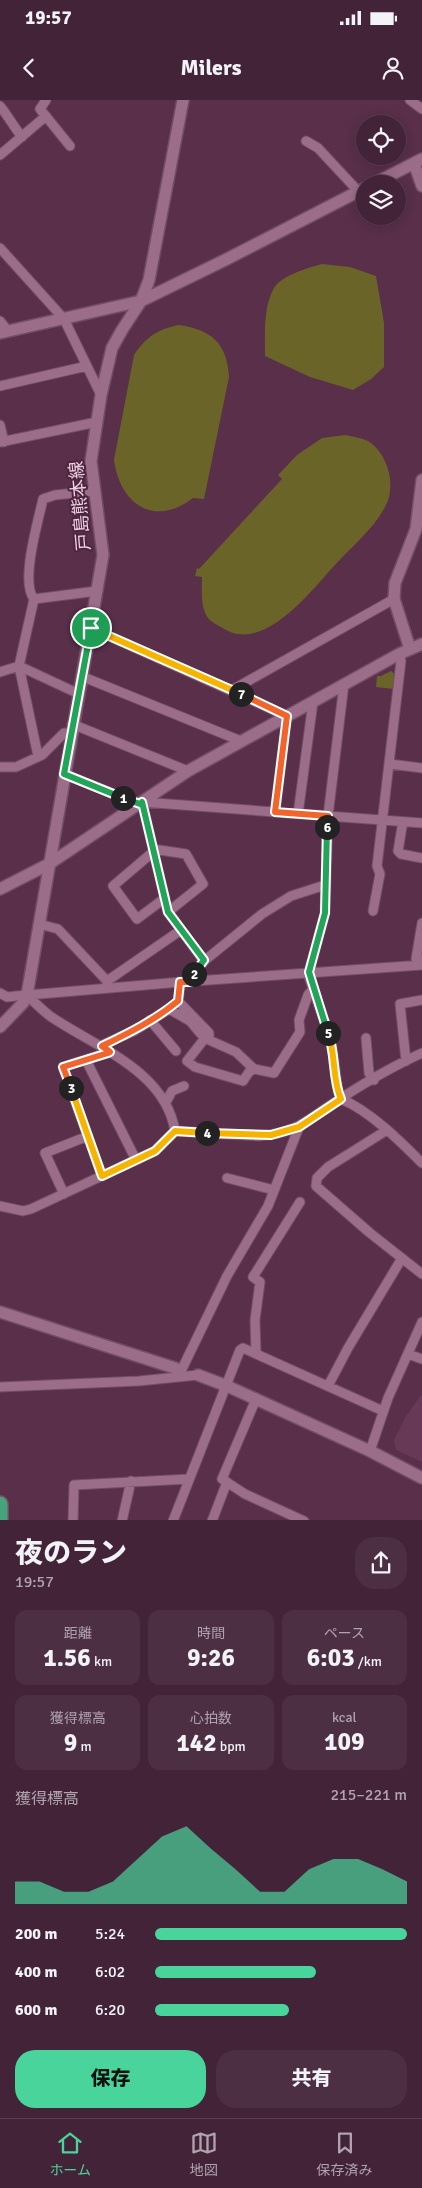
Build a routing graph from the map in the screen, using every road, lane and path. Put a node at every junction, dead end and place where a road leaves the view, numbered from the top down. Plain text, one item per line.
1 (46, 100) edge
2 (183, 100) edge
3 (0, 106) edge
4 (8, 115) junction
5 (46, 116) junction
6 (0, 122) edge
7 (22, 137) junction
8 (306, 141) dead end
9 (70, 146) dead end
10 (0, 155) edge
11 (418, 161) edge
12 (391, 175) edge
13 (356, 184) edge
14 (422, 186) edge
15 (356, 193) edge
16 (0, 248) edge
17 (142, 301) junction
18 (64, 319) junction
19 (0, 321) edge
20 (4, 332) edge
21 (87, 366) junction
22 (0, 386) edge
23 (101, 394) junction
24 (97, 422) junction
25 (0, 425) edge
26 (2, 442) edge
27 (422, 480) edge
28 (95, 491) junction
29 (419, 529) edge
30 (97, 591) junction
31 (34, 599) junction
32 (394, 599) junction
33 (91, 628) junction
34 (422, 644) edge
35 (410, 649) junction
36 (399, 654) junction
37 (19, 666) junction
38 (0, 672) edge
39 (81, 676) junction
40 (344, 684) junction
41 (232, 690) junction
42 (77, 694) junction
43 (312, 702) junction
44 (287, 716) junction
45 (72, 729) junction
46 (241, 741) junction
47 (38, 756) junction
48 (390, 764) junction
49 (0, 767) edge
50 (422, 768) edge
51 (188, 771) junction
52 (64, 774) junction
53 (141, 803) junction
54 (275, 812) junction
55 (298, 814) junction
56 (328, 816) junction
57 (382, 820) junction
58 (422, 823) edge
59 (402, 827) dead end
60 (153, 850) junction
61 (422, 858) edge
62 (49, 864) junction
63 (324, 885) junction
64 (0, 889) edge
65 (165, 898) junction
66 (373, 911) dead end
67 (168, 912) junction
68 (422, 923) edge
69 (39, 924) junction
70 (182, 930) junction
71 (422, 959) edge
72 (204, 960) junction
73 (422, 965) edge
74 (309, 972) junction
75 (180, 982) junction
76 (192, 982) junction
77 (107, 984) junction
78 (313, 989) junction
79 (0, 994) edge
80 (27, 995) junction
81 (422, 1000) edge
82 (178, 1001) junction
83 (169, 1009) junction
84 (150, 1020) junction
85 (0, 1027) edge
86 (205, 1034) junction
87 (366, 1038) dead end
88 (102, 1046) junction
89 (176, 1051) dead end
90 (110, 1052) junction
91 (422, 1053) edge
92 (86, 1060) junction
93 (406, 1061) junction
94 (254, 1069) junction
95 (374, 1080) junction
96 (184, 1086) dead end
97 (341, 1099) junction
98 (166, 1102) junction
99 (299, 1127) junction
100 (387, 1130) junction
101 (175, 1131) junction
102 (88, 1136) junction
103 (136, 1160) junction
104 (422, 1163) edge
105 (102, 1176) junction
106 (227, 1178) dead end
107 (274, 1190) junction
108 (64, 1194) junction
109 (300, 1202) dead end
110 (0, 1206) edge
111 (402, 1258) junction
112 (422, 1274) edge
113 (0, 1312) edge
114 (422, 1322) edge
115 (256, 1353) junction
116 (408, 1354) junction
117 (422, 1359) edge
118 (178, 1368) junction
119 (198, 1375) junction
120 (227, 1386) junction
121 (328, 1386) junction
122 (0, 1387) edge
123 (256, 1399) junction
124 (383, 1410) junction
125 (370, 1451) junction
126 (422, 1478) edge
127 (189, 1479) junction
128 (131, 1481) junction
129 (227, 1482) junction
130 (0, 1504) edge
131 (0, 1520) edge
132 (73, 1520) edge
133 (122, 1520) edge
134 (173, 1520) edge
135 (212, 1520) edge
136 (304, 1520) edge

1 - 5 street
2 - 17 street, 戸島熊本線
3 - 4 street
4 - 6 street
4 - 7 street
5 - 7 street
5 - 9 street
7 - 10 street
8 - 13 street
11 - 12 street
11 - 14 street
15 - 17 street
16 - 18 street
17 - 18 street
17 - 23 street, 戸島熊本線
18 - 20 street
18 - 21 street
19 - 20 street
21 - 22 street
21 - 23 street
23 - 24 street, 戸島熊本線
24 - 26 street
24 - 28 street, 戸島熊本線
25 - 26 street
27 - 29 street
28 - 30 street, 戸島熊本線
28 - 31 street
29 - 32 street
30 - 31 street
30 - 33 street, 戸島熊本線
31 - 37 street
32 - 35 street
32 - 41 street
33 - 39 street, 戸島熊本線
33 - 41 street
34 - 35 street
35 - 36 street
36 - 40 street
36 - 48 street
37 - 38 street
37 - 42 street
37 - 47 street
39 - 42 street, 戸島熊本線
39 - 46 street
40 - 43 street
40 - 56 street
41 - 44 street
42 - 45 street, 戸島熊本線
43 - 44 street
43 - 55 street
44 - 46 street
44 - 54 street
45 - 47 street
45 - 51 street
45 - 52 street, 戸島熊本線
46 - 51 street
47 - 49 street
48 - 50 street
48 - 57 street
51 - 53 street
52 - 53 street
52 - 62 street, 戸島熊本線
53 - 54 street
53 - 60 street
53 - 62 street
54 - 55 street
55 - 56 street
56 - 57 street
56 - 63 street
57 - 58 street
57 - 66 street
59 - 61 street
60 - 65 street
60 - 65 street
60 - 67 street
62 - 64 street
62 - 69 street, 戸島熊本線
63 - 72 street
63 - 74 street
65 - 67 street
67 - 70 street
68 - 71 street
69 - 77 street
69 - 80 street, 戸島熊本線
70 - 72 street
70 - 77 street
72 - 76 street
73 - 74 street
74 - 76 street
74 - 78 street
75 - 76 street
75 - 77 street
75 - 82 street
77 - 80 street
78 - 94 street
78 - 97 street
79 - 80 street
80 - 85 street
80 - 88 street
81 - 93 street
82 - 83 street
82 - 86 street
83 - 84 street
83 - 86 street
84 - 88 street
84 - 89 street
86 - 94 street
86 - 94 street
87 - 95 street
88 - 90 street
90 - 92 street
90 - 98 street
91 - 93 street
92 - 102 street
92 - 103 street
93 - 95 street
95 - 97 street
96 - 98 street
97 - 99 street
97 - 100 street
98 - 101 street
99 - 101 street
99 - 107 street
100 - 104 street
100 - 111 street
101 - 103 street
102 - 105 street
102 - 108 street
103 - 105 street
105 - 108 street
106 - 107 street
107 - 118 street
108 - 110 street
109 - 115 street
111 - 112 street
111 - 121 street
113 - 118 street
114 - 116 street
115 - 120 street
115 - 121 street
116 - 117 street
116 - 124 street
118 - 119 street
119 - 120 street
119 - 122 street
120 - 123 street
120 - 127 street
121 - 124 street
123 - 125 street
123 - 129 street
124 - 125 street
125 - 126 street
127 - 128 street
127 - 134 street
128 - 132 street
128 - 133 street
129 - 135 street
129 - 136 street
130 - 131 highway

